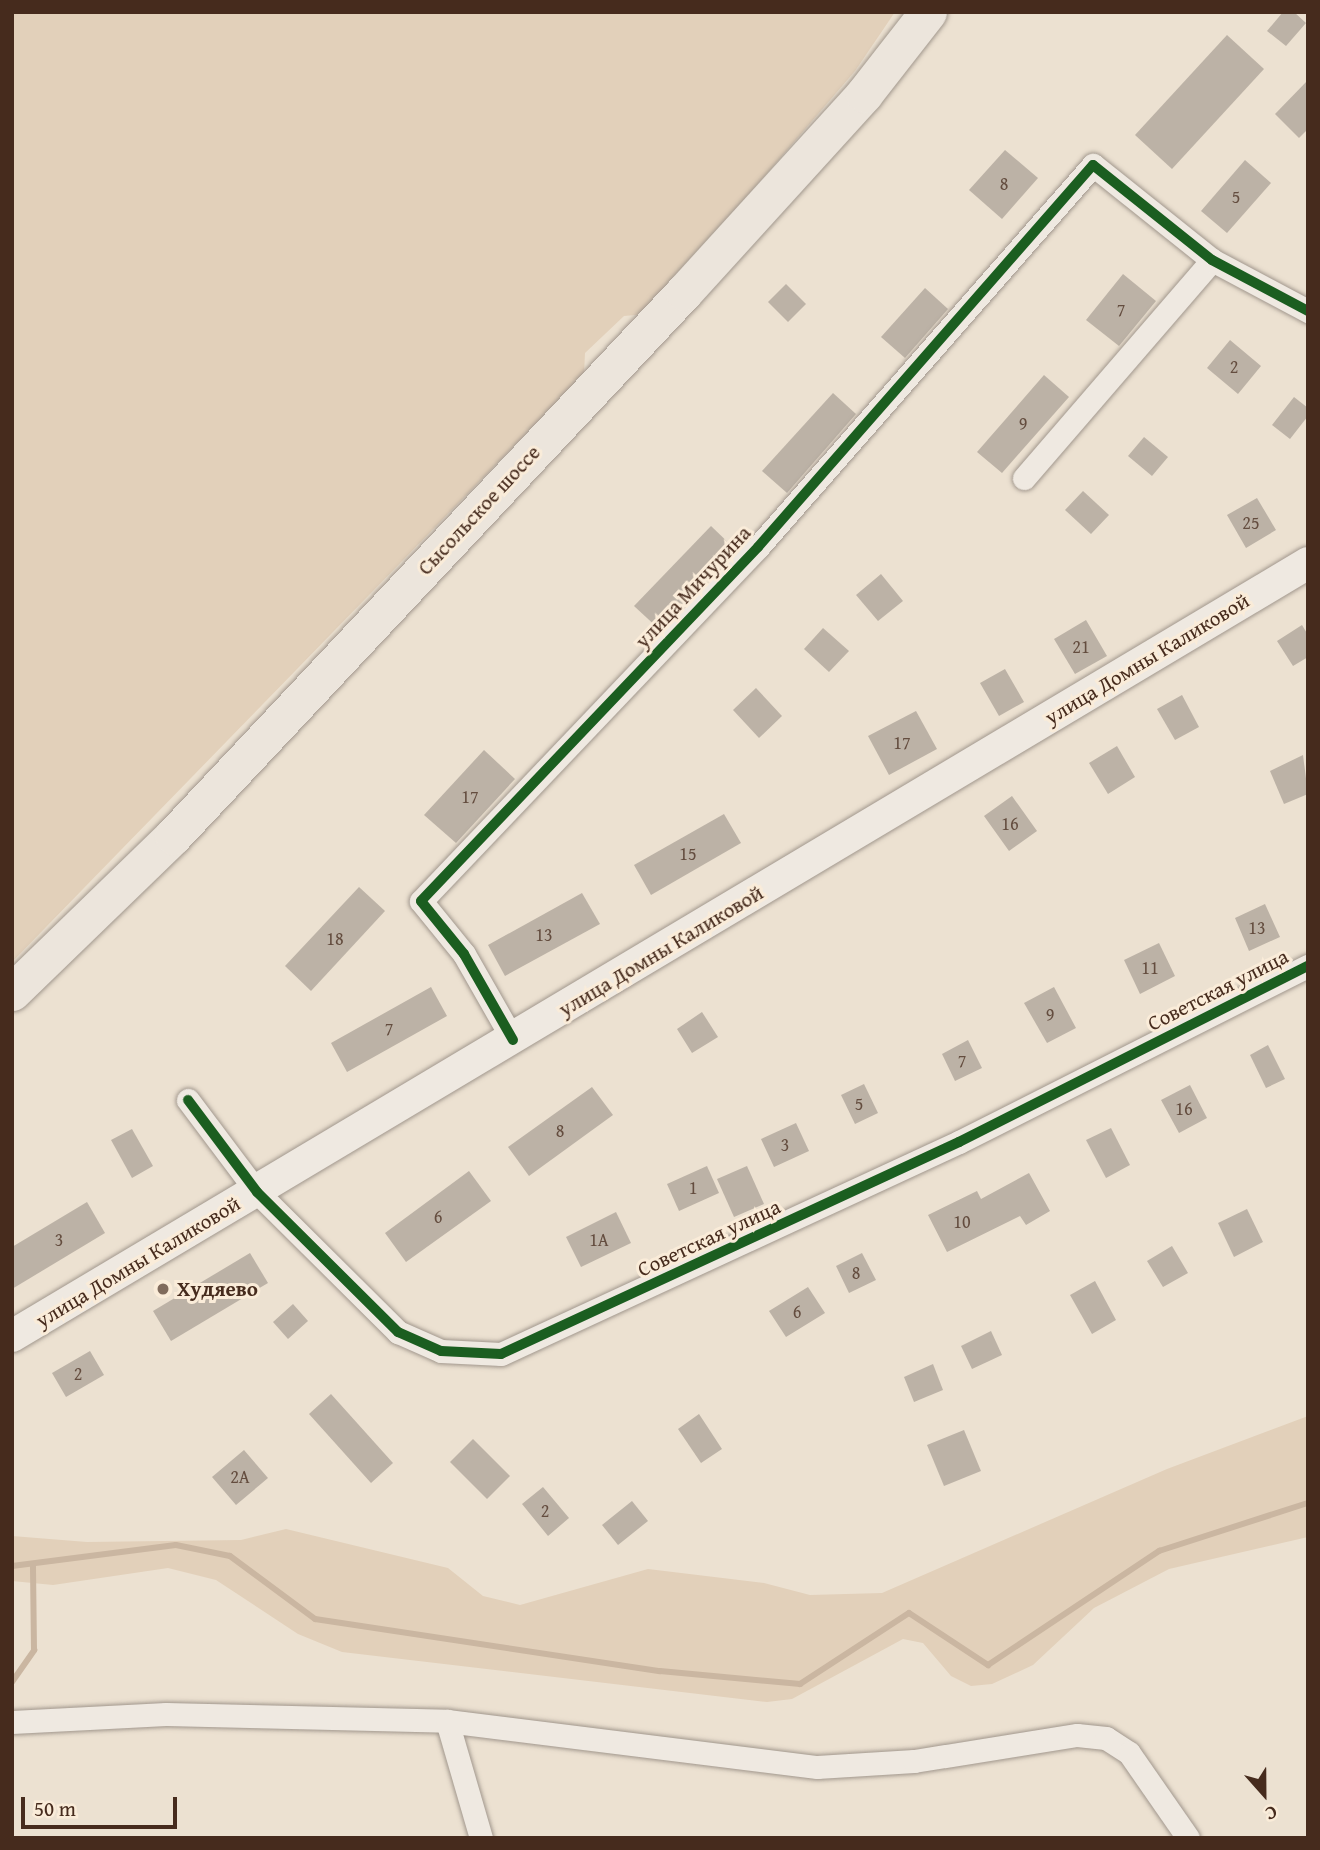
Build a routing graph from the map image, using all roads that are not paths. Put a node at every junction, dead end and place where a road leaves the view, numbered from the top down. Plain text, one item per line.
1 (928, 12) edge
2 (1212, 260) junction
3 (1308, 311) edge
4 (1024, 478) dead end
5 (1308, 563) edge
6 (1308, 966) edge
7 (12, 992) edge
8 (513, 1040) junction
9 (188, 1100) dead end
10 (257, 1192) junction
11 (12, 1336) edge
12 (447, 1721) junction
13 (12, 1723) edge
14 (481, 1838) edge
15 (1188, 1838) edge

1 - 7 highway, Сысольское шоссе
2 - 3 street
2 - 4 street
2 - 8 street, улица Мичурина
5 - 8 main road, улица Домны Каликовой
6 - 10 street, Советская улица
8 - 10 main road, улица Домны Каликовой
9 - 10 street, Советская улица
10 - 11 main road, улица Домны Каликовой
12 - 13 street
12 - 14 street
12 - 15 street

